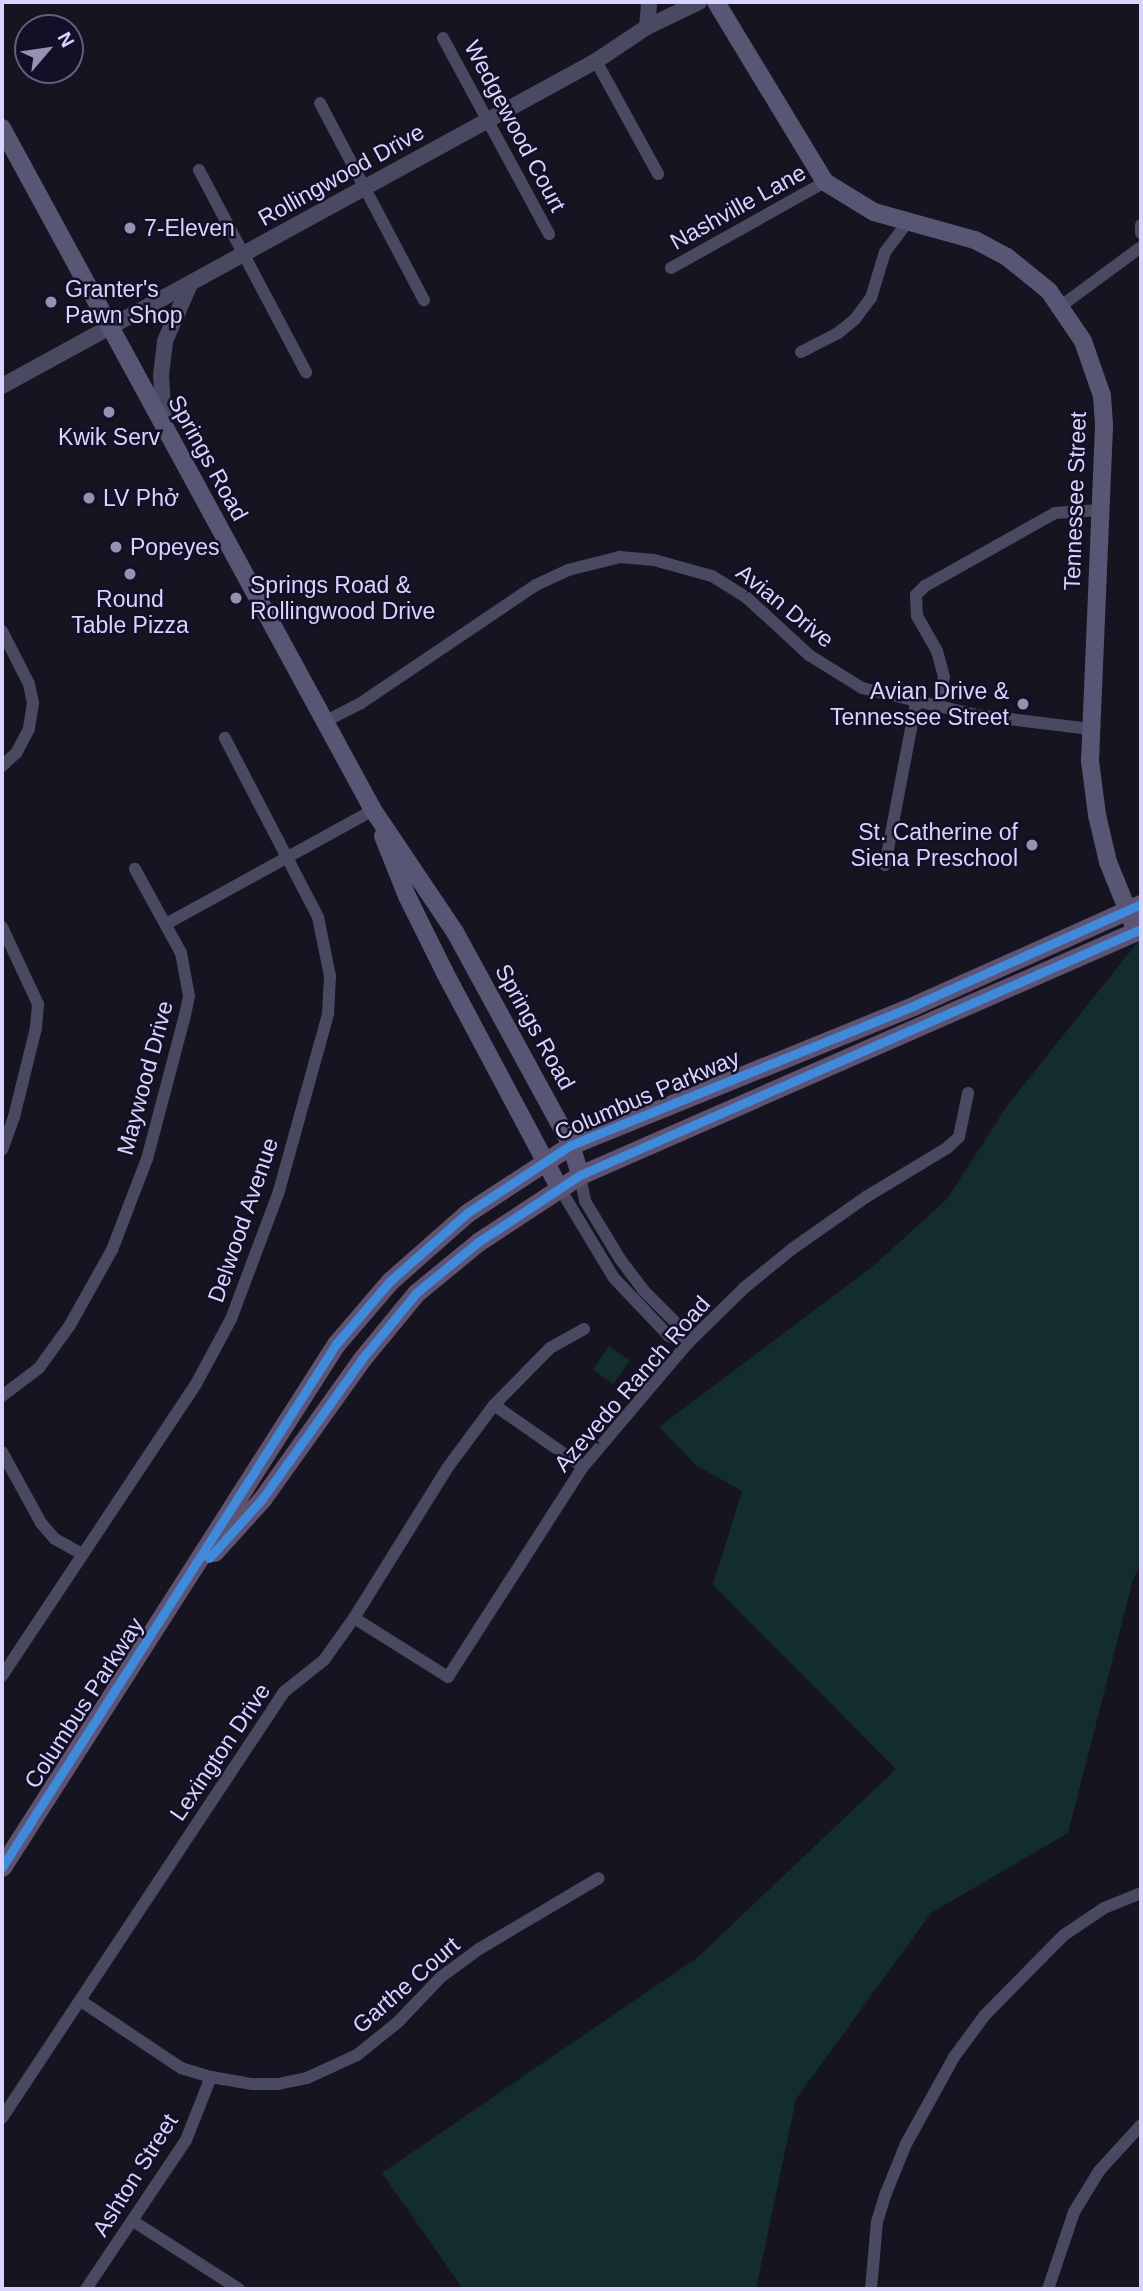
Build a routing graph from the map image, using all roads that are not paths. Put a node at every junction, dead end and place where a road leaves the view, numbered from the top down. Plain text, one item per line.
1 (649, 2) edge
2 (699, 2) edge
3 (716, 2) edge
4 (647, 27) junction
5 (443, 38) dead end
6 (596, 61) junction
7 (320, 103) dead end
8 (488, 120) junction
9 (2, 128) edge
10 (199, 170) dead end
11 (658, 174) dead end
12 (825, 182) junction
13 (365, 188) junction
14 (908, 221) junction
15 (1141, 225) edge
16 (549, 233) dead end
17 (1141, 233) edge
18 (1141, 247) edge
19 (243, 254) junction
20 (671, 268) dead end
21 (190, 283) junction
22 (424, 300) dead end
23 (1061, 306) junction
24 (110, 327) junction
25 (801, 352) dead end
26 (306, 372) dead end
27 (2, 386) edge
28 (164, 427) junction
29 (1091, 510) junction
30 (2, 631) edge
31 (916, 702) junction
32 (939, 707) junction
33 (324, 722) junction
34 (1090, 729) junction
35 (225, 738) dead end
36 (2, 766) edge
37 (373, 810) junction
38 (288, 856) junction
39 (885, 865) dead end
40 (135, 869) dead end
41 (1134, 907) edge
42 (166, 924) junction
43 (1138, 930) edge
44 (3, 933) edge
45 (968, 1093) dead end
46 (571, 1145) junction
47 (2, 1150) edge
48 (545, 1160) junction
49 (580, 1175) junction
50 (559, 1187) junction
51 (584, 1329) dead end
52 (687, 1344) junction
53 (2, 1396) edge
54 (494, 1405) junction
55 (2, 1452) edge
56 (583, 1467) junction
57 (82, 1554) junction
58 (176, 1594) junction
59 (354, 1618) junction
60 (2, 1676) edge
61 (2, 1867) edge
62 (600, 1878) dead end
63 (1141, 1893) edge
64 (81, 2001) junction
65 (211, 2077) junction
66 (2, 2118) edge
67 (1141, 2125) edge
68 (133, 2221) junction
69 (86, 2289) edge
70 (239, 2289) edge
71 (871, 2289) edge
72 (1048, 2289) edge

1 - 4 street
2 - 4 street, Rollingwood Drive
3 - 12 main road, Tennessee Street
4 - 6 street, Rollingwood Drive
5 - 8 street, Wedgewood Court
6 - 8 street, Rollingwood Drive
6 - 11 street
7 - 13 street
8 - 13 street, Rollingwood Drive
8 - 16 street, Wedgewood Court
9 - 24 main road, Springs Road
10 - 19 street
12 - 14 main road, Tennessee Street
12 - 20 street, Nashville Lane
13 - 19 street, Rollingwood Drive
13 - 22 street
14 - 23 main road, Tennessee Street
14 - 25 street
15 - 17 street
18 - 23 street
19 - 21 street, Rollingwood Drive
19 - 26 street
21 - 24 street, Rollingwood Drive
21 - 28 street
23 - 29 main road, Tennessee Street
24 - 27 street, Rollingwood Drive
24 - 28 main road, Springs Road
28 - 33 main road, Springs Road
29 - 32 street
29 - 34 main road, Tennessee Street
30 - 36 street
31 - 32 street, Avian Drive
31 - 33 street, Avian Drive
31 - 39 street
32 - 34 street, Avian Drive
33 - 37 main road, Springs Road
34 - 41 main road, Tennessee Street
35 - 38 street, Delwood Avenue
37 - 38 street
37 - 46 main road, Springs Road
37 - 48 main road, Springs Road
38 - 42 street
38 - 57 street, Delwood Avenue
40 - 42 street, Maywood Drive
41 - 43 main road, Tennessee Street
41 - 46 main road, Columbus Parkway
42 - 53 street, Maywood Drive
43 - 49 main road, Columbus Parkway
44 - 47 street
45 - 52 street, Azevedo Ranch Road
46 - 48 main road, Columbus Parkway
46 - 49 main road, Springs Road
48 - 50 main road, Springs Road
48 - 58 main road, Columbus Parkway
49 - 50 main road, Columbus Parkway
49 - 52 street, Springs Road
50 - 52 street, Springs Road
50 - 58 main road, Columbus Parkway
51 - 54 street, Lexington Drive
52 - 56 street, Azevedo Ranch Road
54 - 56 street
54 - 59 street, Lexington Drive
55 - 57 street
56 - 59 street, Azevedo Ranch Road
57 - 60 street, Delwood Avenue
58 - 61 main road, Columbus Parkway
59 - 64 street, Lexington Drive
62 - 65 street, Garthe Court
63 - 71 street
64 - 65 street, Garthe Court
64 - 66 street, Lexington Drive
65 - 68 street, Ashton Street
67 - 72 street
68 - 69 street, Ashton Street
68 - 70 street

